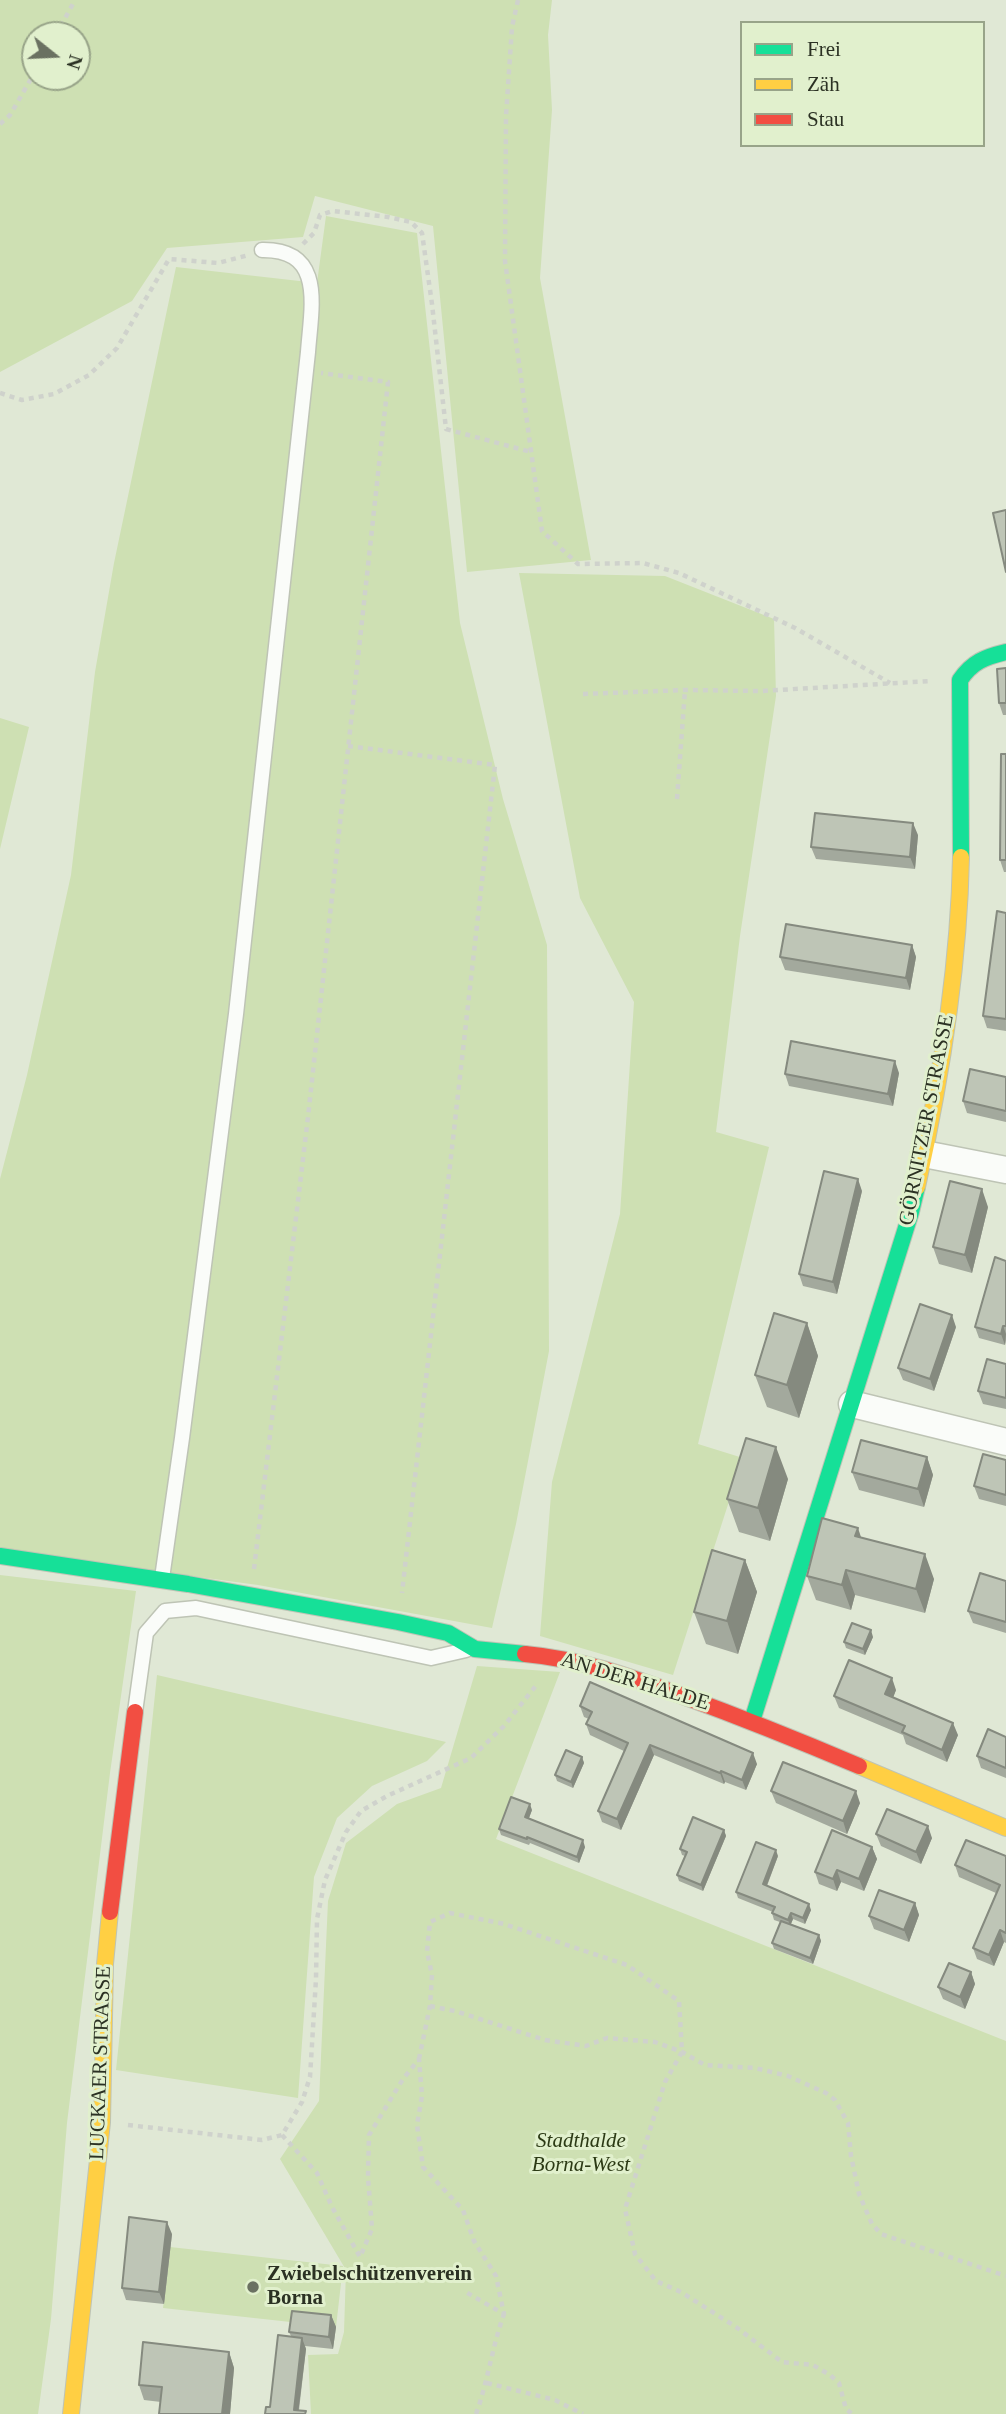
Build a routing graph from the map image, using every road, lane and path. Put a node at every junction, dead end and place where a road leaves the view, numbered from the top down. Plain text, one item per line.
1 (75, 0) edge
2 (518, 0) edge
3 (64, 21) edge
4 (24, 91) edge
5 (0, 124) edge
6 (262, 250) joint
7 (292, 255) junction
8 (306, 371) junction
9 (0, 393) edge
10 (532, 452) junction
11 (1006, 652) edge
12 (960, 680) junction
13 (890, 683) junction
14 (685, 690) junction
15 (583, 694) dead end
16 (348, 746) junction
17 (677, 799) dead end
18 (924, 1154) junction
19 (1006, 1170) edge
20 (852, 1404) junction
21 (1006, 1442) edge
22 (0, 1556) edge
23 (161, 1580) junction
24 (251, 1595) junction
25 (398, 1622) junction
26 (475, 1649) junction
27 (557, 1657) junction
28 (135, 1712) joint
29 (752, 1720) junction
30 (1006, 1828) edge
31 (430, 2006) junction
32 (682, 2052) junction
33 (419, 2059) junction
34 (102, 2122) junction
35 (282, 2135) junction
36 (1006, 2276) edge
37 (464, 2291) dead end
38 (504, 2314) junction
39 (487, 2383) junction
40 (71, 2414) edge
41 (476, 2414) edge
42 (583, 2414) edge
43 (852, 2414) edge

1 - 3 path
2 - 10 path
4 - 5 path
6 - 7 lane
6 - 9 path
7 - 8 lane
7 - 10 path
8 - 16 path
8 - 23 lane
10 - 13 path
11 - 12 street
12 - 13 path
12 - 18 street, GÖRNITZER STRASSE
13 - 14 path
14 - 15 path
14 - 17 path
16 - 24 path
16 - 25 path
18 - 19 street
18 - 20 street, GÖRNITZER STRASSE
20 - 21 street
20 - 29 street, GÖRNITZER STRASSE
22 - 23 street, AN DER HALDE
23 - 24 street, AN DER HALDE
24 - 25 street, AN DER HALDE
25 - 26 street, AN DER HALDE
26 - 27 street, AN DER HALDE
26 - 28 lane
27 - 29 street, AN DER HALDE
27 - 35 path
28 - 34 street, LUCKAER STRASSE
29 - 30 street, AN DER HALDE
31 - 32 path
31 - 32 path
31 - 33 path
32 - 36 path
32 - 43 path
33 - 35 path
33 - 38 path
34 - 35 path
34 - 40 street, LUCKAER STRASSE
37 - 38 path
38 - 39 path
39 - 41 path
39 - 42 path

